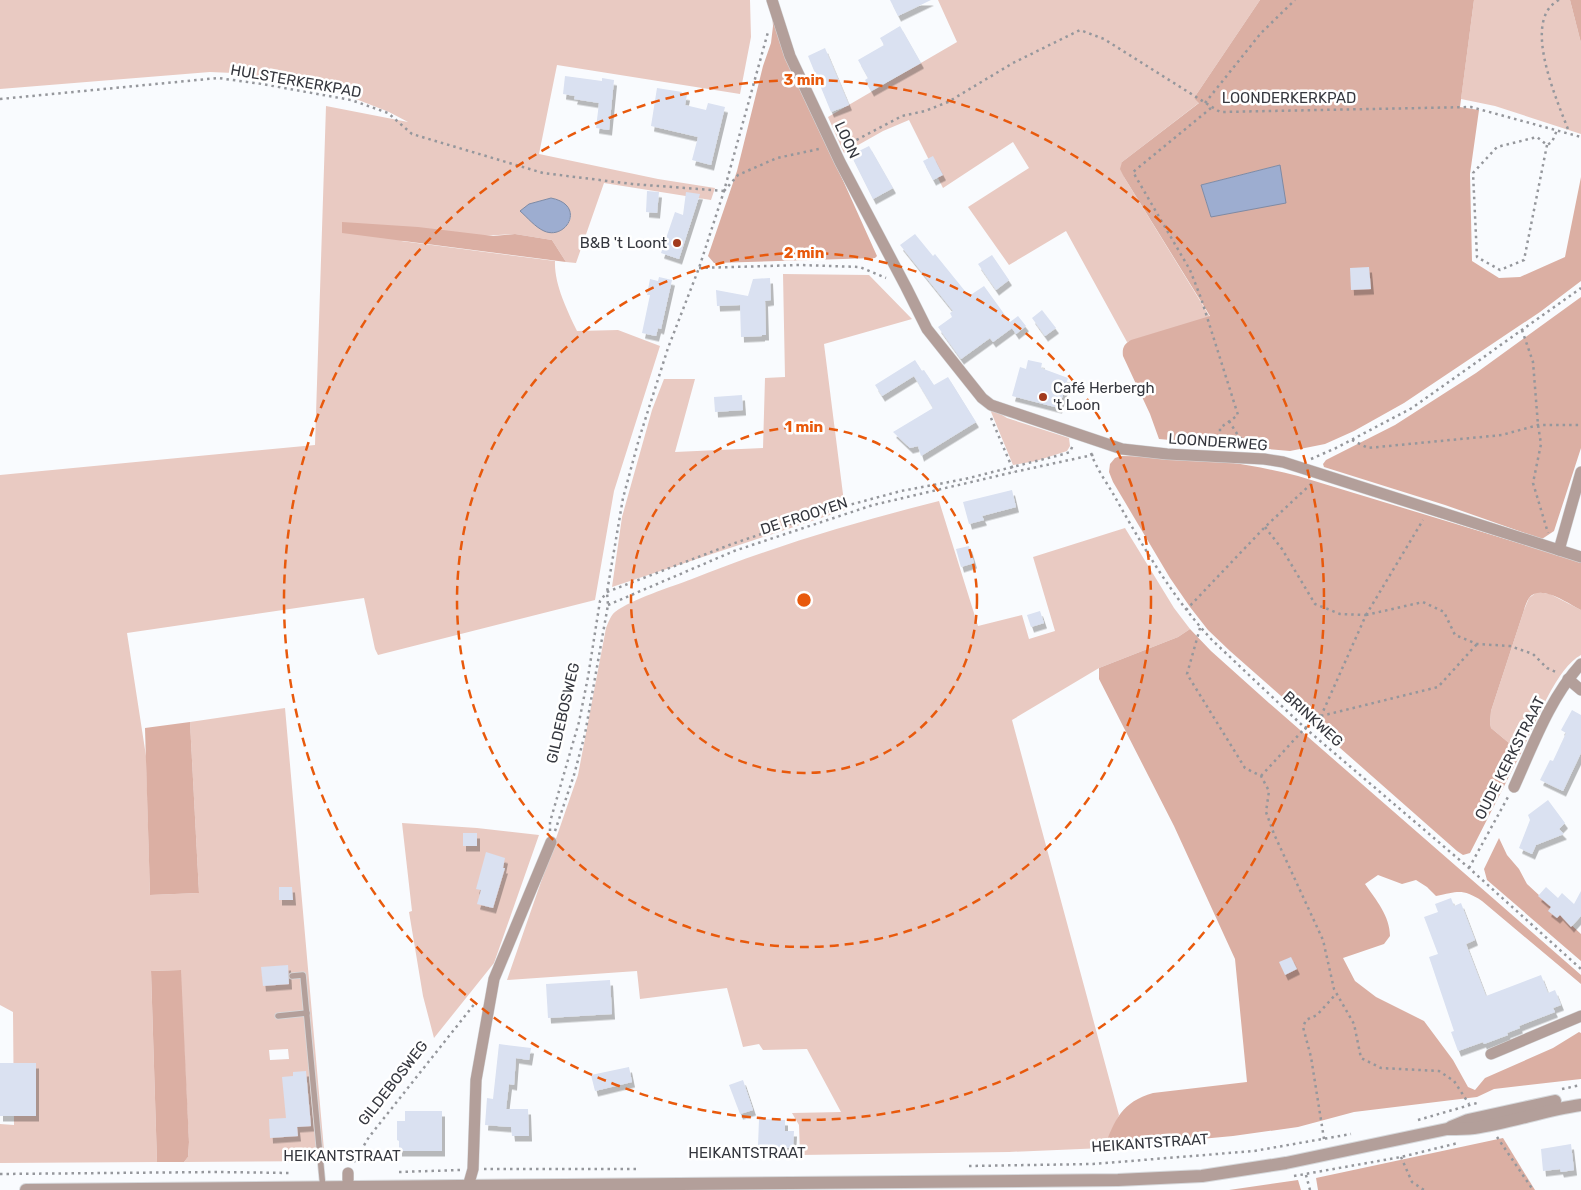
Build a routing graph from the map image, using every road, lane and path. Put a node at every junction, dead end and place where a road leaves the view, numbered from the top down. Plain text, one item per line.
1 (772, 0) edge
2 (1295, 0) edge
3 (1559, 0) edge
4 (769, 30) dead end
5 (0, 99) edge
6 (1205, 103) junction
7 (1211, 108) junction
8 (1557, 130) junction
9 (1569, 133) junction
10 (1581, 137) edge
11 (1547, 145) junction
12 (836, 152) junction
13 (724, 190) junction
14 (699, 268) junction
15 (906, 287) junction
16 (1581, 288) edge
17 (1522, 330) junction
18 (982, 398) junction
19 (1229, 421) junction
20 (1538, 425) junction
21 (1581, 425) edge
22 (1081, 436) junction
23 (1352, 440) junction
24 (1099, 454) dead end
25 (1092, 456) junction
26 (1220, 457) junction
27 (1246, 458) junction
28 (1012, 467) junction
29 (1303, 467) junction
30 (1014, 472) junction
31 (1581, 472) edge
32 (1323, 474) junction
33 (1429, 510) junction
34 (1264, 527) junction
35 (1556, 549) junction
36 (1581, 558) edge
37 (607, 592) junction
38 (608, 605) junction
39 (1186, 610) junction
40 (1366, 615) junction
41 (1200, 628) junction
42 (1476, 644) junction
43 (1581, 664) edge
44 (1568, 679) junction
45 (1581, 690) edge
46 (1321, 716) junction
47 (1305, 728) junction
48 (1261, 776) junction
49 (1514, 787) joint
50 (551, 842) junction
51 (1468, 868) junction
52 (1581, 969) edge
53 (292, 976) dead end
54 (1336, 994) junction
55 (476, 1002) dead end
56 (307, 1013) junction
57 (278, 1016) dead end
58 (1581, 1016) edge
59 (1491, 1054) dead end
60 (1581, 1098) edge
61 (1478, 1103) dead end
62 (1469, 1104) junction
63 (1581, 1105) edge
64 (1411, 1122) dead end
65 (1447, 1129) junction
66 (1353, 1134) dead end
67 (1496, 1135) dead end
68 (1324, 1139) junction
69 (1464, 1142) dead end
70 (1401, 1157) junction
71 (964, 1166) dead end
72 (472, 1169) junction
73 (638, 1170) dead end
74 (396, 1172) dead end
75 (293, 1173) dead end
76 (0, 1174) edge
77 (348, 1174) joint
78 (1306, 1175) junction
79 (1296, 1176) dead end
80 (348, 1187) junction
81 (323, 1188) junction
82 (467, 1188) edge
83 (26, 1190) edge
84 (1310, 1190) edge
85 (1424, 1190) edge
86 (1533, 1190) edge

1 - 12 street, LOON
2 - 6 path
3 - 9 path
4 - 13 path
5 - 13 path, HULSTERKERKPAD
6 - 7 path, LOONDERKERKPAD
6 - 12 path, LOONDERKERKPAD
7 - 8 path, LOONDERKERKPAD
7 - 19 path
8 - 9 path, LOONDERKERKPAD
8 - 11 path
9 - 10 path, LOONDERKERKPAD
11 - 11 path
12 - 13 path
12 - 15 street, LOON
13 - 14 path
14 - 15 path
14 - 37 path
15 - 18 street, LOONDERWEG
16 - 17 path
17 - 20 path
17 - 23 path
18 - 22 street, LOONDERWEG
18 - 28 path
19 - 26 path
19 - 27 path
20 - 21 path
20 - 23 path
20 - 35 path
22 - 25 path, BRINKWEG
22 - 26 street, LOONDERWEG
22 - 28 path, DE FROOYEN
23 - 29 path
24 - 25 path, DE FROOYEN
25 - 30 path, DE FROOYEN
25 - 39 path, BRINKWEG
26 - 27 street, LOONDERWEG
27 - 29 street, LOONDERWEG
28 - 30 path
28 - 37 path, DE FROOYEN
29 - 32 street, LOONDERWEG
30 - 38 path, DE FROOYEN
31 - 35 street
32 - 33 street, LOONDERWEG
32 - 34 path
33 - 35 street, LOONDERWEG
33 - 40 path
34 - 39 path
34 - 40 path
35 - 36 street, LOONDERWEG
37 - 38 path, GILDEBOSWEG
37 - 50 path, GILDEBOSWEG
38 - 50 path, GILDEBOSWEG
39 - 41 path, BRINKWEG
40 - 42 path
40 - 46 path
41 - 47 path, BRINKWEG
41 - 48 path
42 - 44 path
42 - 46 path
43 - 44 street, OUDE KERKSTRAAT
44 - 45 street
44 - 49 street, OUDE KERKSTRAAT
46 - 47 path
47 - 48 path
47 - 51 path, BRINKWEG
48 - 54 path
49 - 51 path, OUDE KERKSTRAAT
50 - 72 street
51 - 52 path, BRINKWEG
53 - 56 lane
54 - 62 path
54 - 68 path
55 - 77 path, GILDEBOSWEG
56 - 57 lane
56 - 81 lane
58 - 59 street
60 - 65 street, HEIKANTSTRAAT
61 - 62 path
62 - 64 path
63 - 65 street, HEIKANTSTRAAT
65 - 82 street, HEIKANTSTRAAT
66 - 68 path, HEIKANTSTRAAT
67 - 86 path
68 - 71 path, HEIKANTSTRAAT
69 - 70 path
70 - 78 path
70 - 85 path
72 - 73 path, HEIKANTSTRAAT
72 - 74 path, HEIKANTSTRAAT
72 - 82 street
75 - 76 path, HEIKANTSTRAAT
77 - 80 street
78 - 79 path
78 - 84 path
80 - 81 street, HEIKANTSTRAAT
80 - 82 street, HEIKANTSTRAAT
81 - 83 street, HEIKANTSTRAAT

